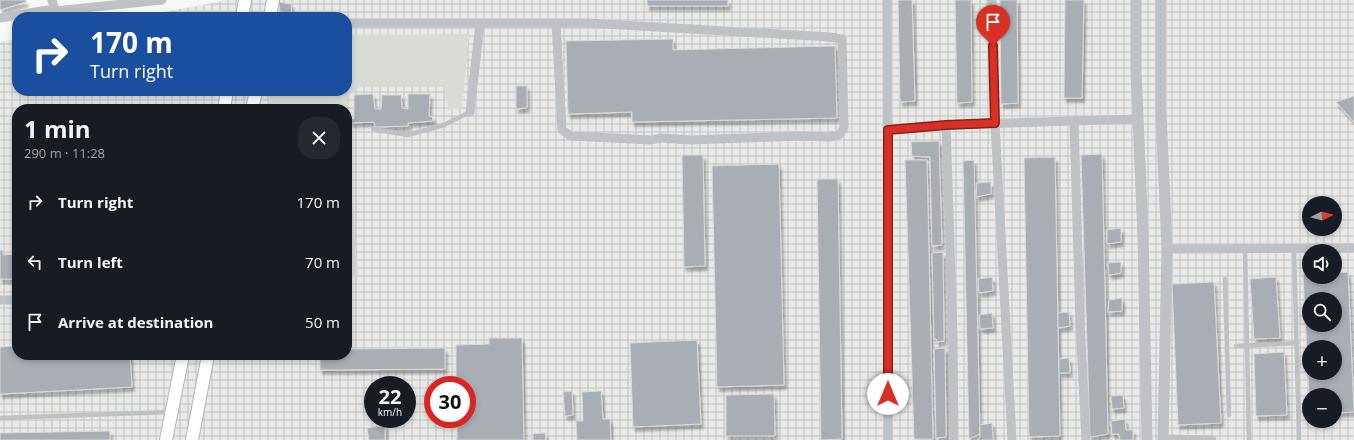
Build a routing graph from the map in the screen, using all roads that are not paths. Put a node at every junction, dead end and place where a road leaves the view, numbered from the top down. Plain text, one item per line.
1 (52, 0) edge
2 (162, 0) edge
3 (245, 0) edge
4 (273, 0) edge
5 (887, 0) edge
6 (991, 0) edge
7 (1136, 0) edge
8 (1161, 0) edge
9 (35, 12) edge
10 (55, 12) junction
11 (243, 12) edge
12 (271, 12) edge
13 (12, 16) edge
14 (0, 18) edge
15 (352, 23) edge
16 (480, 23) junction
17 (556, 23) junction
18 (470, 112) joint
19 (1138, 118) junction
20 (1074, 121) junction
21 (995, 123) junction
22 (946, 125) junction
23 (373, 129) dead end
24 (888, 130) junction
25 (1245, 248) junction
26 (1294, 248) junction
27 (1354, 248) edge
28 (1167, 249) junction
29 (1225, 279) dead end
30 (0, 300) edge
31 (12, 300) edge
32 (1296, 343) junction
33 (1227, 346) junction
34 (181, 360) edge
35 (207, 360) edge
36 (172, 412) junction
37 (1229, 415) dead end
38 (0, 418) edge
39 (166, 440) edge
40 (192, 440) edge
41 (888, 440) edge
42 (954, 440) edge
43 (1012, 440) edge
44 (1086, 440) edge
45 (1147, 440) edge
46 (1163, 440) edge
47 (1212, 440) edge
48 (1249, 440) edge
49 (1299, 440) edge

1 - 10 street
2 - 10 street
3 - 11 main road
4 - 12 main road
5 - 24 street
6 - 21 street
7 - 19 street
8 - 28 street
9 - 10 street
13 - 14 street
15 - 16 street
16 - 17 street
16 - 18 street
17 - 17 street
18 - 23 lane
19 - 20 street
19 - 45 street
20 - 21 street
20 - 44 street
21 - 22 street
21 - 43 street
22 - 24 street
22 - 42 street
24 - 41 street
25 - 26 street
25 - 28 street
25 - 48 lane
26 - 27 street
26 - 32 lane
28 - 46 street
29 - 33 lane
30 - 31 street
32 - 33 lane, bridge
32 - 49 lane
33 - 37 lane
34 - 36 main road
35 - 40 main road
36 - 38 lane
36 - 39 main road
46 - 47 street

